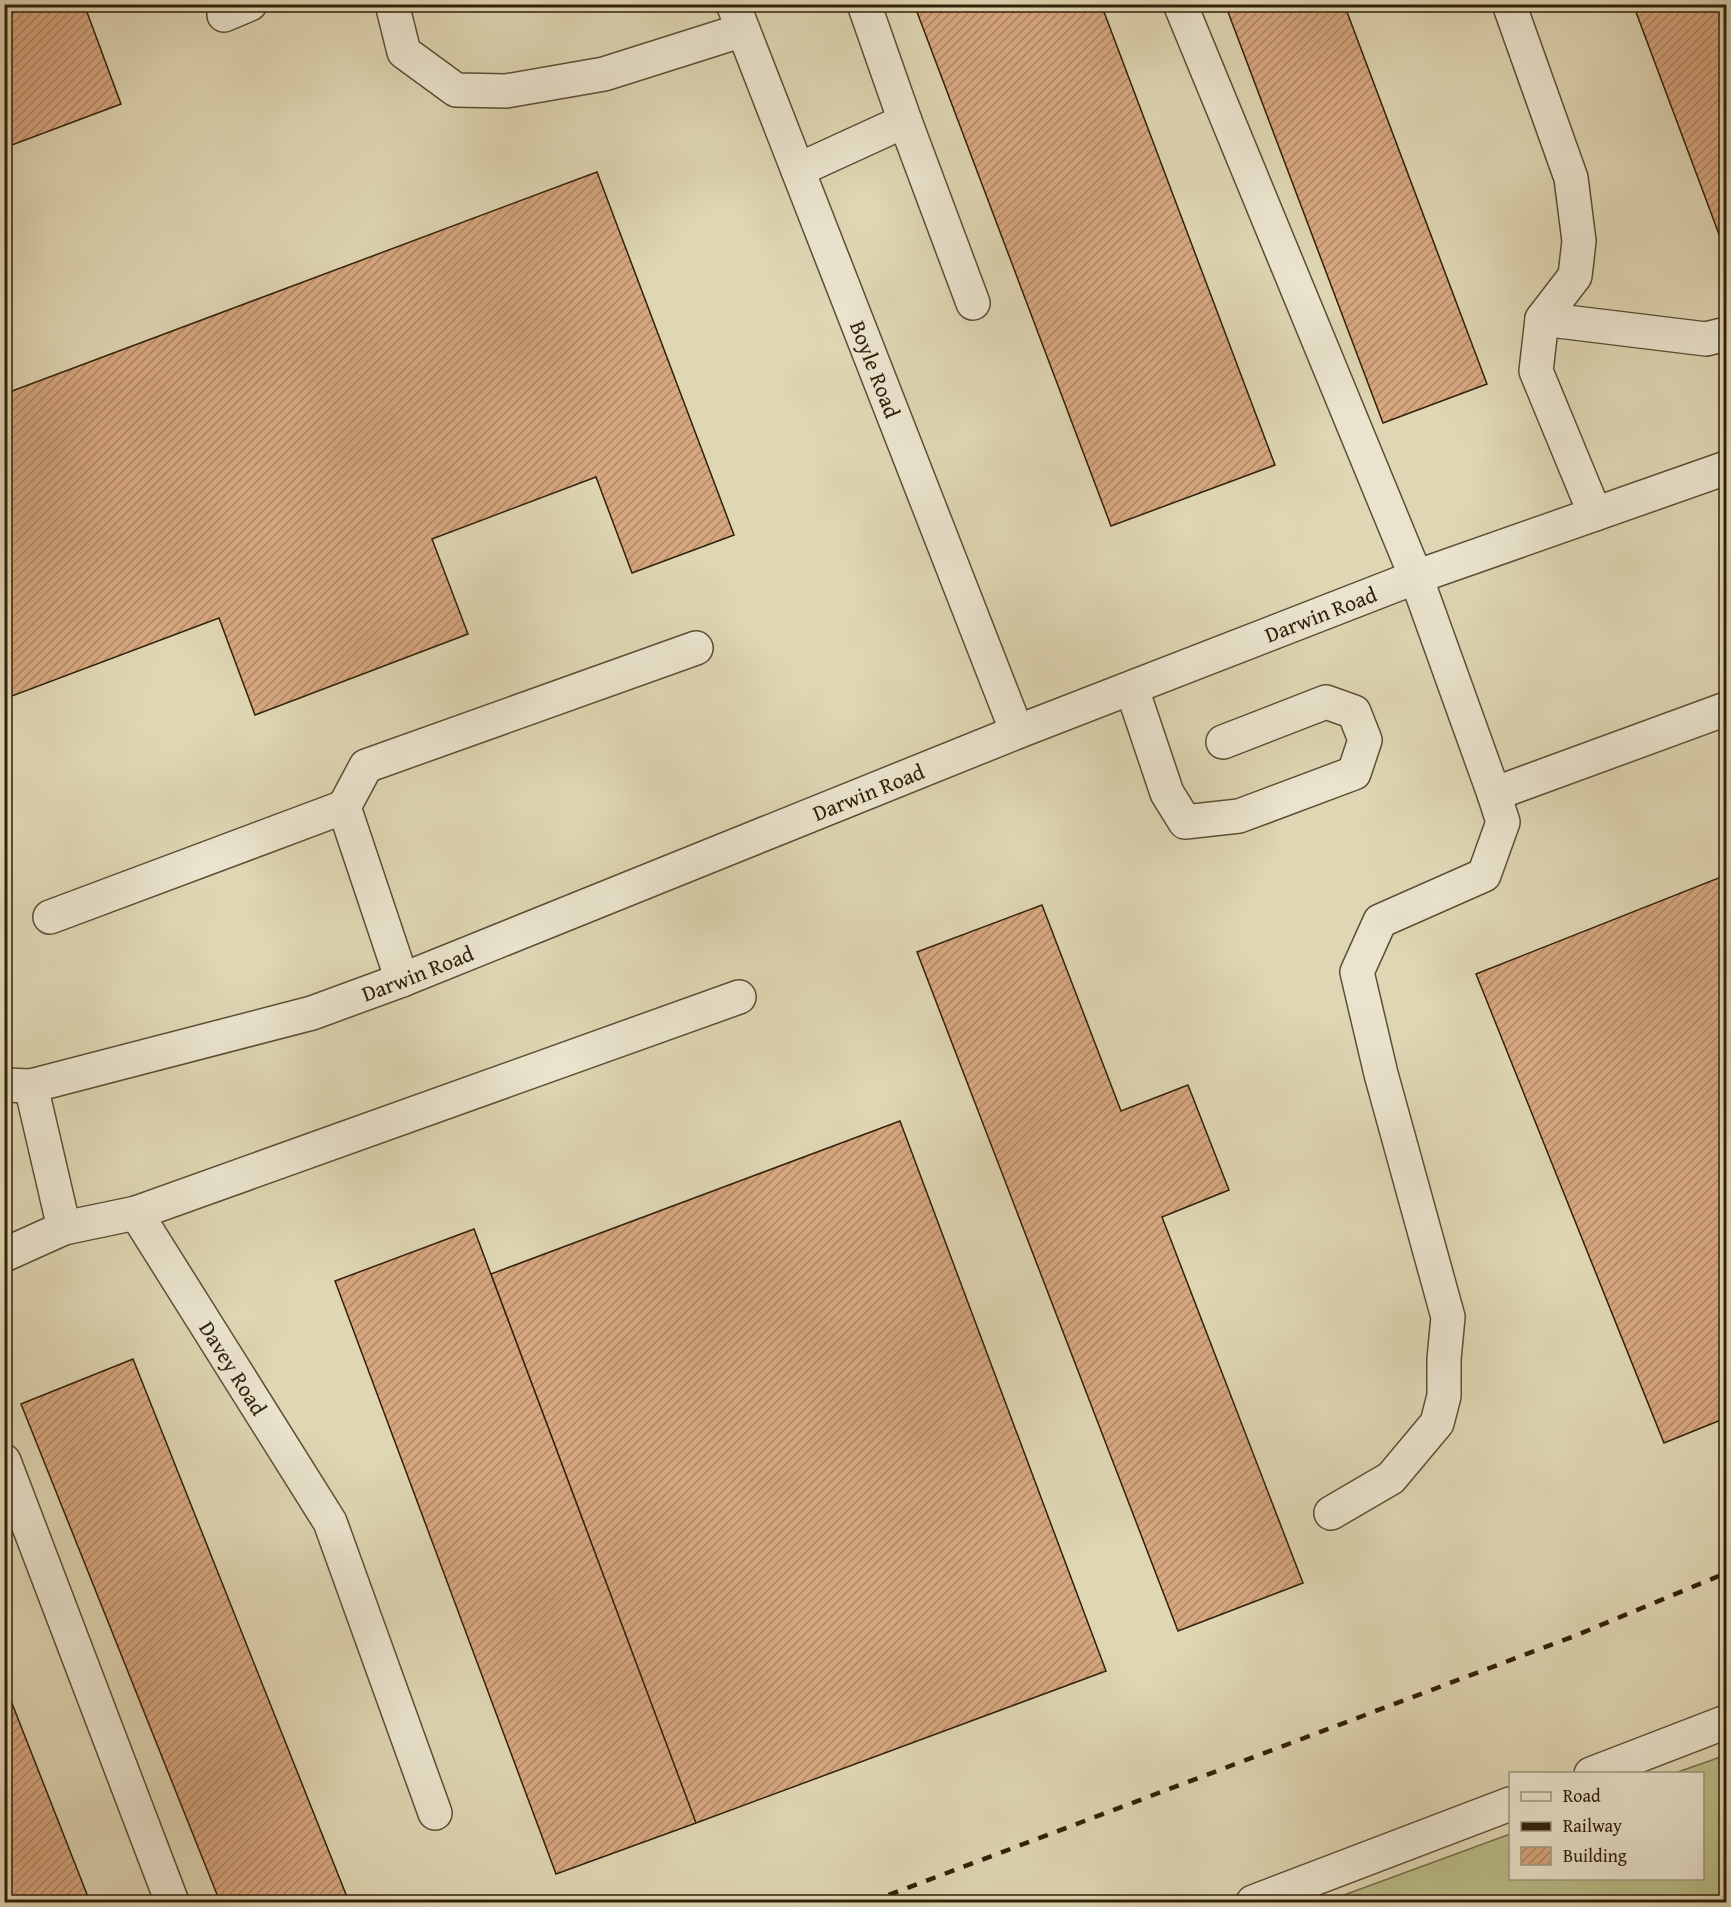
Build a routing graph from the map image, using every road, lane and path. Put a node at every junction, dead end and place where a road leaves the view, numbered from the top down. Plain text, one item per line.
1 (392, 4) edge
2 (864, 4) edge
3 (1180, 4) edge
4 (1509, 4) edge
5 (738, 17) edge
6 (905, 121) junction
7 (798, 170) junction
8 (973, 303) dead end
9 (1542, 319) junction
10 (1726, 334) edge
11 (1726, 468) edge
12 (1595, 514) junction
13 (1416, 578) junction
14 (696, 648) dead end
15 (1132, 689) junction
16 (1726, 709) edge
17 (1017, 732) junction
18 (1223, 742) dead end
19 (1494, 794) junction
20 (344, 807) junction
21 (50, 917) dead end
22 (402, 981) junction
23 (739, 997) dead end
24 (18, 1085) edge
25 (136, 1213) junction
26 (64, 1228) junction
27 (4, 1255) edge
28 (4, 1461) edge
29 (1331, 1513) dead end
30 (1726, 1722) edge
31 (1594, 1772) edge
32 (1509, 1804) edge
33 (435, 1813) dead end
34 (172, 1902) edge
35 (1253, 1902) edge

1 - 5 street
2 - 6 street
3 - 13 street
4 - 9 street
5 - 7 street, Boyle Road
6 - 7 street
6 - 8 street
7 - 17 street, Boyle Road
9 - 10 street
9 - 12 street
11 - 12 street, Darwin Road
12 - 13 street, Darwin Road
13 - 15 street, Darwin Road
13 - 19 street
14 - 20 street
15 - 17 street, Darwin Road
15 - 18 street
16 - 19 street
17 - 22 street, Darwin Road
19 - 29 street
20 - 21 street
20 - 22 street
22 - 24 street, Darwin Road
23 - 25 street
24 - 26 street
25 - 26 street
25 - 33 street, Davey Road
26 - 27 street
28 - 34 street
30 - 31 street
32 - 35 street

